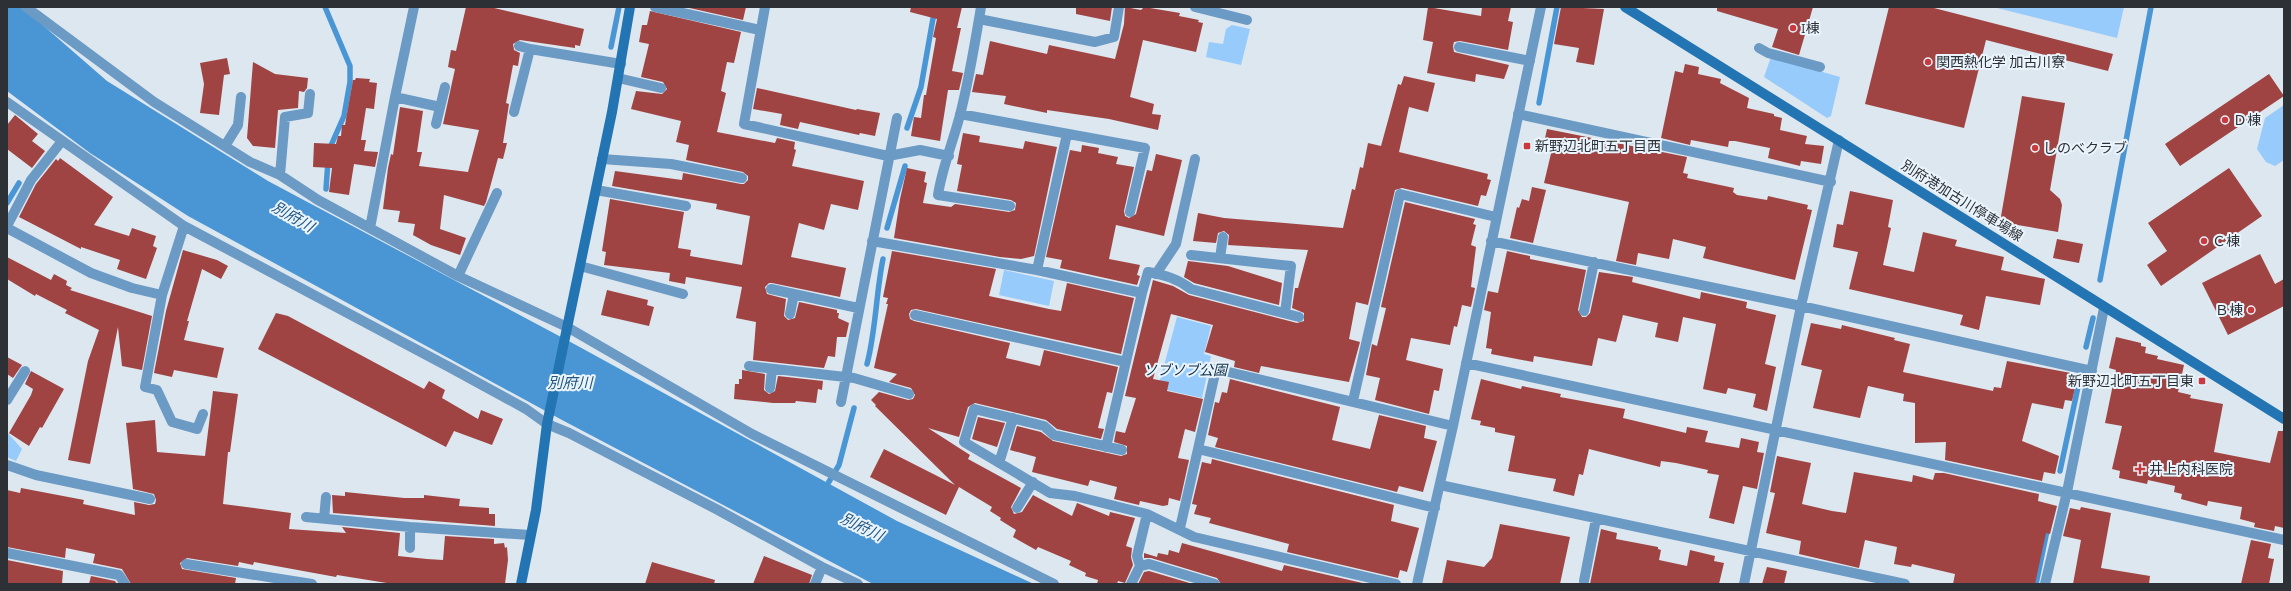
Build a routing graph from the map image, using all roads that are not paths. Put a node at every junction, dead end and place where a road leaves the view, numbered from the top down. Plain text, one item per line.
1 (26, 7) edge
2 (414, 7) edge
3 (630, 7) edge
4 (655, 7) edge
5 (765, 7) edge
6 (981, 7) edge
7 (1119, 7) edge
8 (1194, 7) edge
9 (1542, 7) edge
10 (1625, 7) edge
11 (979, 19) junction
12 (1247, 20) dead end
13 (760, 30) junction
14 (519, 46) dead end
15 (1460, 47) dead end
16 (1759, 48) dead end
17 (530, 49) junction
18 (1530, 61) junction
19 (621, 64) junction
20 (1820, 67) dead end
21 (618, 78) junction
22 (445, 87) dead end
23 (661, 88) dead end
24 (310, 94) dead end
25 (241, 96) dead end
26 (395, 97) junction
27 (7, 102) edge
28 (440, 107) junction
29 (514, 112) dead end
30 (960, 114) junction
31 (1518, 114) junction
32 (896, 118) dead end
33 (436, 124) dead end
34 (1067, 134) junction
35 (62, 140) junction
36 (1839, 140) junction
37 (225, 146) junction
38 (892, 155) junction
39 (949, 156) junction
40 (602, 159) junction
41 (1195, 159) dead end
42 (280, 175) junction
43 (742, 178) dead end
44 (1830, 182) junction
45 (596, 190) junction
46 (497, 193) dead end
47 (686, 206) dead end
48 (1010, 206) dead end
49 (1130, 212) dead end
50 (1496, 217) junction
51 (184, 226) junction
52 (7, 227) edge
53 (370, 228) junction
54 (1223, 237) dead end
55 (872, 241) junction
56 (1491, 241) junction
57 (1191, 255) dead end
58 (1220, 258) junction
59 (1594, 262) junction
60 (580, 266) junction
61 (1037, 270) junction
62 (1156, 274) junction
63 (458, 276) junction
64 (771, 289) dead end
65 (1142, 293) junction
66 (684, 294) dead end
67 (794, 294) junction
68 (162, 295) junction
69 (1801, 306) junction
70 (858, 308) junction
71 (2104, 308) junction
72 (1584, 311) dead end
73 (1285, 313) junction
74 (790, 314) dead end
75 (915, 315) dead end
76 (1299, 317) dead end
77 (567, 327) junction
78 (1126, 362) junction
79 (1466, 363) junction
80 (749, 366) dead end
81 (772, 369) junction
82 (25, 371) dead end
83 (2092, 371) junction
84 (850, 378) junction
85 (10, 387) edge
86 (770, 388) dead end
87 (909, 394) dead end
88 (7, 400) edge
89 (1353, 401) junction
90 (841, 402) dead end
91 (203, 414) dead end
92 (1013, 418) junction
93 (2284, 419) edge
94 (546, 424) junction
95 (1453, 426) junction
96 (1777, 431) junction
97 (1106, 447) junction
98 (1198, 449) junction
99 (1122, 450) dead end
100 (999, 463) junction
101 (7, 465) edge
102 (1033, 482) junction
103 (1440, 485) junction
104 (2067, 492) junction
105 (326, 497) dead end
106 (150, 499) dead end
107 (1017, 508) dead end
108 (1435, 508) junction
109 (1147, 514) junction
110 (306, 517) dead end
111 (324, 519) junction
112 (1596, 519) junction
113 (410, 527) junction
114 (1180, 528) junction
115 (530, 535) junction
116 (2284, 540) edge
117 (410, 548) dead end
118 (1750, 551) junction
119 (7, 553) edge
120 (186, 564) dead end
121 (1140, 566) junction
122 (822, 567) junction
123 (1584, 581) dead end
124 (1889, 582) edge
125 (125, 584) edge
126 (312, 584) edge
127 (521, 584) edge
128 (815, 584) edge
129 (858, 584) edge
130 (1054, 584) edge
131 (1131, 584) edge
132 (1215, 584) edge
133 (1396, 584) edge
134 (1417, 584) edge
135 (1744, 584) edge
136 (1905, 584) edge
137 (2045, 584) edge

1 - 37 street
2 - 26 street
3 - 19 main road
4 - 13 street
5 - 13 street
6 - 11 street
7 - 11 street
8 - 12 street
9 - 18 street
10 - 36 main road, 別府港加古川停車場線
11 - 30 street
13 - 38 street
14 - 17 street
15 - 18 street
16 - 20 street
17 - 19 street
17 - 29 street
18 - 31 street
19 - 21 main road
21 - 23 street
21 - 40 main road
22 - 28 street
24 - 42 street
25 - 37 street
26 - 28 street
26 - 53 street
27 - 35 street
28 - 33 street
30 - 34 street
30 - 39 street
31 - 44 street
31 - 50 street
32 - 38 street
34 - 49 street
34 - 61 street
35 - 51 street
35 - 52 street
36 - 44 street
36 - 71 main road, 別府港加古川停車場線
37 - 42 street
38 - 39 street
38 - 55 street
39 - 48 street
40 - 43 street
40 - 45 main road
41 - 62 street
42 - 53 street
44 - 69 street
45 - 47 street
45 - 60 main road
46 - 63 street
50 - 56 street
50 - 89 street
51 - 68 street
51 - 94 street
52 - 68 street
53 - 63 street
54 - 58 street
55 - 61 street
55 - 70 street
56 - 59 street
56 - 79 street
57 - 58 street
58 - 73 street
59 - 69 street
59 - 72 street
60 - 66 street
60 - 77 main road
61 - 65 street
62 - 65 street
62 - 73 street
63 - 77 street
64 - 67 street
65 - 78 street
67 - 70 street
67 - 74 street
68 - 91 street
69 - 83 street
69 - 96 street
70 - 84 street
71 - 83 street
71 - 93 main road, 別府港加古川停車場線
73 - 76 street
75 - 78 street
77 - 94 main road
77 - 130 street
78 - 97 street
79 - 95 street
79 - 96 street
80 - 81 street
81 - 84 street
81 - 86 street
82 - 85 street
83 - 104 street
84 - 87 street
84 - 90 street
85 - 88 street
89 - 95 street
89 - 98 street
92 - 97 street
92 - 100 street
92 - 100 street
94 - 115 main road
94 - 122 street
95 - 103 street
96 - 104 street
96 - 118 street
97 - 99 street
98 - 108 street
98 - 114 street
100 - 102 street
101 - 106 street
102 - 107 street
102 - 109 street
103 - 108 street
103 - 112 street
104 - 116 street
104 - 137 street
105 - 111 street
108 - 134 street
109 - 114 street
109 - 121 street
110 - 111 street
111 - 113 street
112 - 118 street
112 - 123 street
113 - 115 street
113 - 117 street
114 - 133 street
115 - 127 main road
118 - 124 street
118 - 135 street
119 - 125 street
120 - 126 street
121 - 131 street
121 - 132 street
122 - 128 street
122 - 129 street
124 - 136 street

